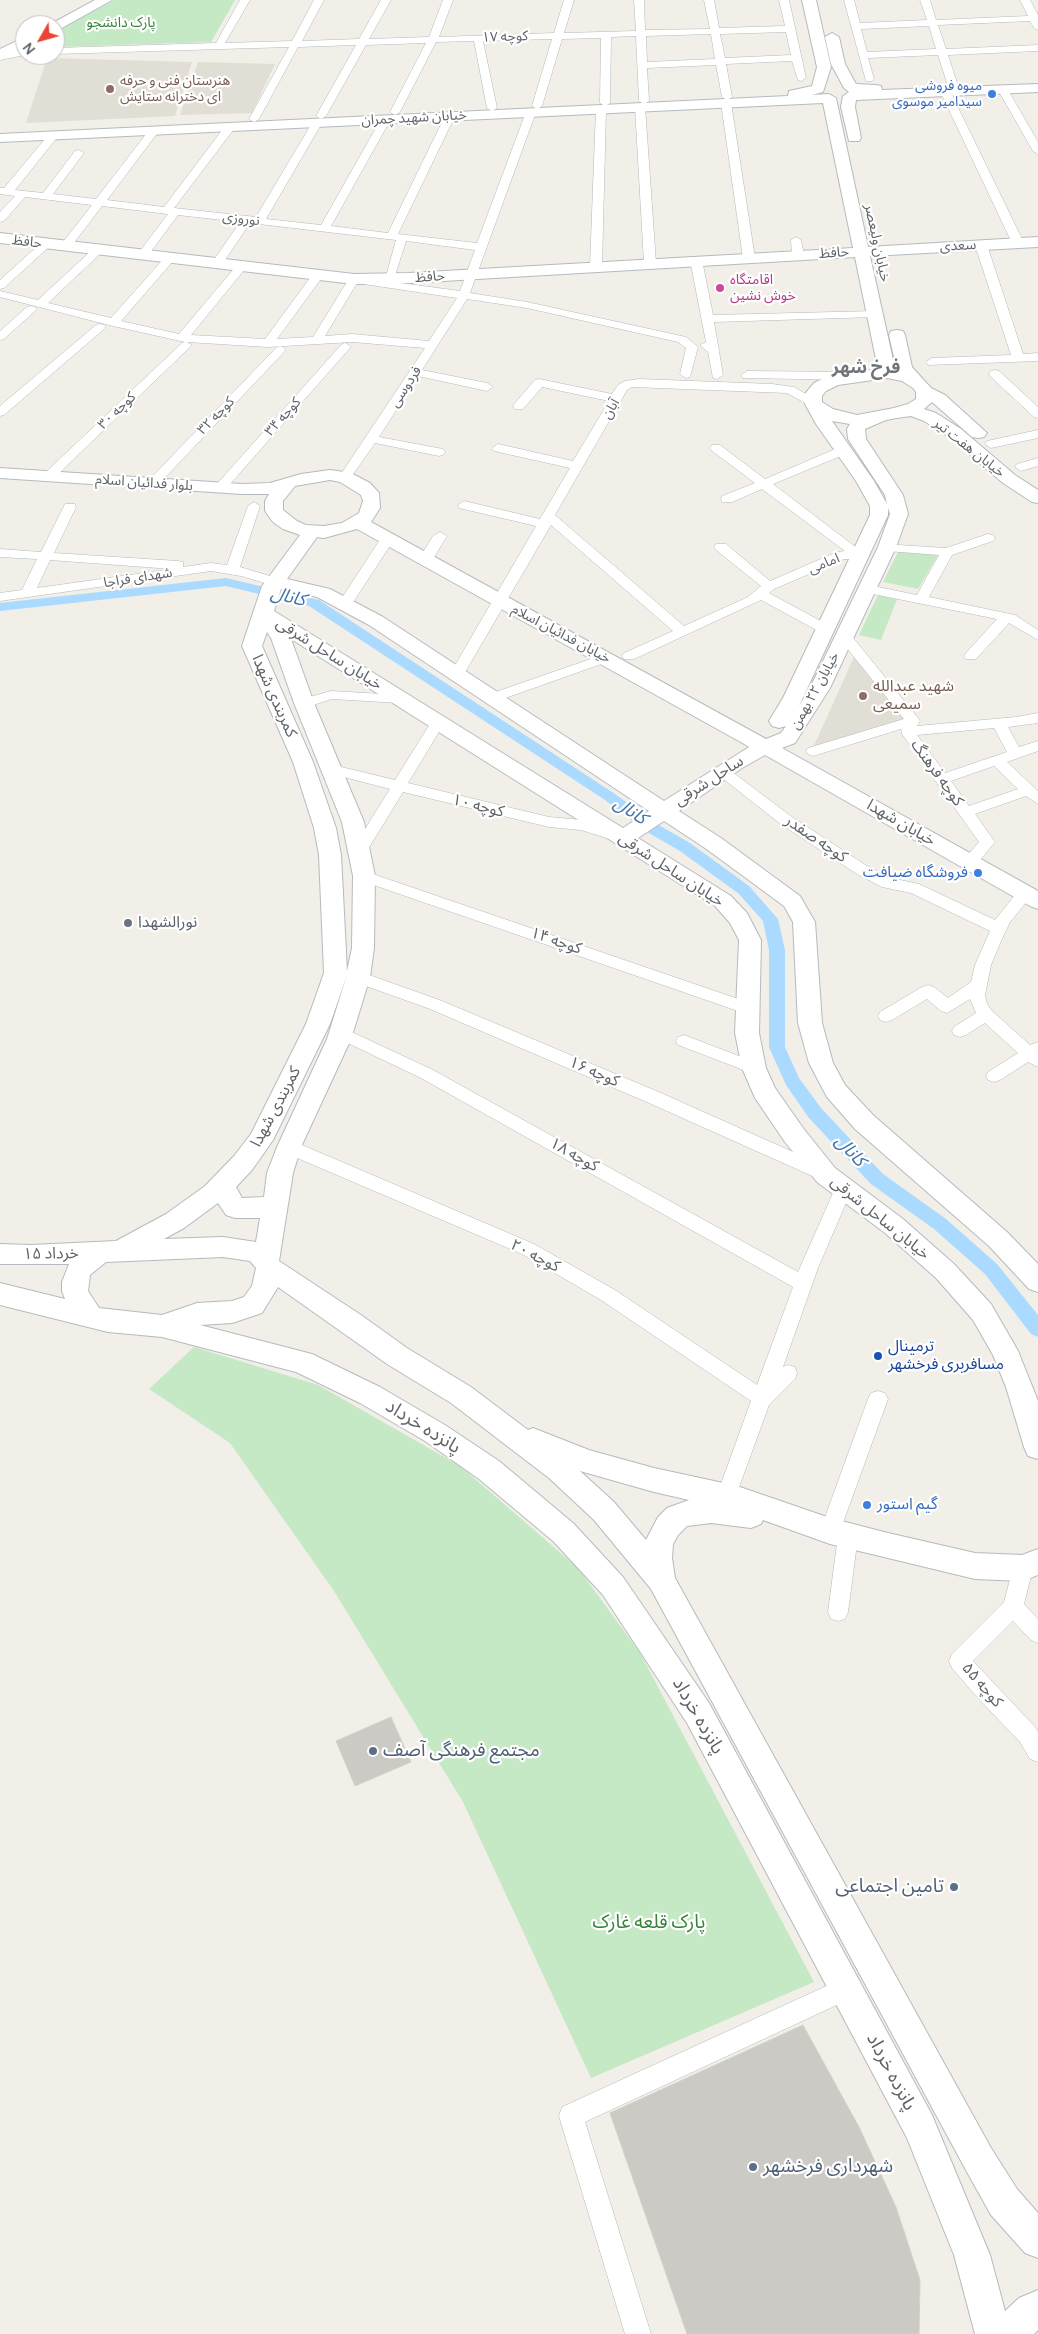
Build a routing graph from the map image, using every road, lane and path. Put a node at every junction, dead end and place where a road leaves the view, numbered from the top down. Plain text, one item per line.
1 (105, 0) edge
2 (245, 0) edge
3 (320, 0) edge
4 (386, 0) edge
5 (448, 0) edge
6 (569, 0) edge
7 (639, 0) edge
8 (709, 0) edge
9 (784, 0) edge
10 (809, 0) edge
11 (849, 0) edge
12 (925, 0) edge
13 (1025, 0) edge
14 (828, 19) dead end
15 (65, 21) edge
16 (1036, 21) edge
17 (932, 22) junction
18 (855, 26) junction
19 (791, 28) junction
20 (714, 31) junction
21 (641, 33) junction
22 (606, 34) junction
23 (558, 36) junction
24 (478, 38) junction
25 (433, 39) junction
26 (362, 41) junction
27 (295, 43) junction
28 (219, 46) junction
29 (15, 47) edge
30 (1038, 48) edge
31 (65, 50) edge
32 (942, 52) junction
33 (15, 54) edge
34 (863, 55) junction
35 (0, 56) edge
36 (797, 58) junction
37 (720, 61) junction
38 (642, 65) junction
39 (801, 78) dead end
40 (869, 79) dead end
41 (1038, 82) edge
42 (1038, 88) edge
43 (950, 89) junction
44 (1003, 90) junction
45 (851, 92) junction
46 (824, 93) junction
47 (726, 100) junction
48 (642, 104) junction
49 (603, 106) junction
50 (492, 108) junction
51 (534, 109) junction
52 (390, 116) junction
53 (450, 116) junction
54 (254, 119) junction
55 (319, 119) junction
56 (206, 124) junction
57 (230, 127) junction
58 (0, 130) edge
59 (154, 130) junction
60 (54, 135) junction
61 (0, 138) edge
62 (1038, 151) edge
63 (79, 153) dead end
64 (858, 155) dead end
65 (3, 191) edge
66 (23, 193) junction
67 (46, 196) junction
68 (100, 202) junction
69 (171, 211) junction
70 (0, 219) edge
71 (253, 220) junction
72 (325, 228) junction
73 (874, 231) dead end
74 (397, 237) junction
75 (0, 238) edge
76 (1038, 242) edge
77 (1018, 243) junction
78 (46, 244) junction
79 (981, 245) junction
80 (66, 246) junction
81 (482, 247) junction
82 (98, 250) junction
83 (878, 250) junction
84 (861, 251) junction
85 (143, 255) junction
86 (170, 258) junction
87 (749, 258) junction
88 (696, 260) junction
89 (650, 263) junction
90 (217, 264) junction
91 (596, 266) junction
92 (241, 267) junction
93 (882, 268) dead end
94 (473, 273) junction
95 (317, 276) junction
96 (354, 279) junction
97 (390, 279) junction
98 (0, 286) edge
99 (0, 294) edge
100 (464, 295) junction
101 (0, 301) edge
102 (35, 306) junction
103 (875, 314) junction
104 (708, 319) junction
105 (894, 322) dead end
106 (113, 323) junction
107 (100, 327) junction
108 (0, 337) edge
109 (682, 338) junction
110 (318, 340) junction
111 (184, 341) junction
112 (268, 343) junction
113 (345, 347) junction
114 (432, 347) junction
115 (280, 350) junction
116 (714, 350) junction
117 (1038, 357) edge
118 (1018, 358) junction
119 (932, 362) dead end
120 (416, 372) junction
121 (887, 372) junction
122 (686, 374) junction
123 (995, 374) dead end
124 (717, 375) junction
125 (854, 376) junction
126 (487, 387) dead end
127 (922, 388) junction
128 (620, 393) junction
129 (814, 404) junction
130 (519, 406) dead end
131 (0, 412) edge
132 (1038, 414) edge
133 (888, 415) junction
134 (1038, 434) edge
135 (372, 439) junction
136 (991, 444) junction
137 (498, 448) dead end
138 (716, 448) dead end
139 (844, 450) junction
140 (439, 452) dead end
141 (1030, 464) edge
142 (578, 466) junction
143 (0, 473) edge
144 (49, 476) junction
145 (345, 477) junction
146 (1038, 478) edge
147 (153, 483) junction
148 (288, 484) junction
149 (764, 484) junction
150 (0, 487) edge
151 (220, 488) junction
152 (727, 498) dead end
153 (1038, 498) edge
154 (464, 505) dead end
155 (254, 506) junction
156 (70, 507) dead end
157 (280, 518) junction
158 (547, 520) junction
159 (358, 522) junction
160 (312, 531) junction
161 (440, 536) dead end
162 (388, 538) junction
163 (988, 538) dead end
164 (721, 547) dead end
165 (887, 547) junction
166 (947, 552) junction
167 (0, 553) edge
168 (860, 555) junction
169 (47, 556) junction
170 (426, 559) junction
171 (211, 567) junction
172 (232, 570) junction
173 (274, 584) junction
174 (868, 589) junction
175 (765, 590) junction
176 (27, 594) junction
177 (0, 597) edge
178 (921, 600) junction
179 (501, 601) junction
180 (345, 604) junction
181 (265, 610) junction
182 (1006, 618) junction
183 (825, 629) junction
184 (683, 632) junction
185 (1038, 636) edge
186 (845, 637) junction
187 (629, 656) dead end
188 (971, 656) dead end
189 (605, 658) junction
190 (457, 674) junction
191 (492, 698) junction
192 (400, 699) junction
193 (304, 703) junction
194 (1038, 718) edge
195 (438, 722) junction
196 (999, 724) junction
197 (910, 726) junction
198 (764, 746) junction
199 (1038, 746) edge
200 (813, 751) dead end
201 (1016, 754) junction
202 (996, 760) junction
203 (333, 770) junction
204 (722, 772) junction
205 (943, 779) junction
206 (399, 786) junction
207 (1033, 794) edge
208 (660, 812) junction
209 (966, 812) junction
210 (627, 835) junction
211 (360, 850) junction
212 (970, 862) junction
213 (364, 876) junction
214 (1032, 897) edge
215 (999, 929) junction
216 (358, 977) junction
217 (979, 985) junction
218 (748, 1008) junction
219 (986, 1015) junction
220 (886, 1016) dead end
221 (960, 1030) dead end
222 (341, 1033) junction
223 (684, 1041) dead end
224 (1035, 1054) edge
225 (754, 1068) junction
226 (994, 1076) dead end
227 (289, 1147) junction
228 (834, 1182) junction
229 (222, 1184) junction
230 (276, 1204) junction
231 (110, 1252) junction
232 (0, 1254) edge
233 (268, 1265) junction
234 (1038, 1281) edge
235 (803, 1284) junction
236 (0, 1294) edge
237 (90, 1316) junction
238 (162, 1326) junction
239 (788, 1373) dead end
240 (763, 1399) junction
241 (878, 1399) dead end
242 (504, 1429) junction
243 (1038, 1447) edge
244 (727, 1495) junction
245 (796, 1520) junction
246 (839, 1533) junction
247 (1031, 1565) edge
248 (661, 1580) junction
249 (1013, 1607) junction
250 (838, 1612) dead end
251 (1038, 1633) edge
252 (1038, 1752) edge
253 (846, 1989) junction
254 (1038, 2240) edge
255 (1038, 2308) edge
256 (638, 2334) edge
257 (993, 2334) edge
258 (1012, 2334) edge

1 - 15 street
2 - 28 street
3 - 27 street
4 - 26 street
5 - 25 street
6 - 23 street, فردوسی
7 - 21 street
8 - 20 street
9 - 19 street
10 - 46 street, خیابان ولیعصر
11 - 18 street
12 - 17 street
13 - 16 street
14 - 45 street
16 - 17 street
17 - 18 street
17 - 32 street
18 - 34 street
19 - 20 street, کوچه ۱۷
19 - 36 street
20 - 21 street, کوچه ۱۷
20 - 37 street
21 - 22 street, کوچه ۱۷
21 - 38 street
22 - 23 street, کوچه ۱۷
22 - 49 street
23 - 24 street, کوچه ۱۷
23 - 51 street, فردوسی
24 - 25 street, کوچه ۱۷
24 - 50 street
25 - 26 street, کوچه ۱۷
25 - 52 street
26 - 27 street, کوچه ۱۷
26 - 55 street
27 - 28 street, کوچه ۱۷
27 - 54 street
28 - 31 street, کوچه ۱۷
29 - 35 street
30 - 32 street
32 - 34 street
32 - 43 street
33 - 35 street
34 - 40 street
36 - 37 street
36 - 39 street
37 - 38 street
37 - 47 street
38 - 48 street
41 - 43 street
42 - 44 street
43 - 44 street
43 - 45 street, خیابان شهید چمران
43 - 77 street
44 - 62 street
45 - 46 street, خیابان شهید چمران
45 - 64 street
46 - 47 street, خیابان شهید چمران
46 - 84 street, خیابان ولیعصر
47 - 48 street, خیابان شهید چمران
47 - 87 street
48 - 49 street, خیابان شهید چمران
48 - 89 street
49 - 51 street, خیابان شهید چمران
49 - 91 street
50 - 51 street, خیابان شهید چمران
50 - 52 street, خیابان شهید چمران
51 - 53 street, خیابان شهید چمران
51 - 81 street, فردوسی
52 - 53 street, خیابان شهید چمران
52 - 55 street, خیابان شهید چمران
52 - 72 street
53 - 74 street
54 - 55 street, خیابان شهید چمران
54 - 56 street, خیابان شهید چمران
55 - 57 street, خیابان شهید چمران
55 - 71 street
56 - 57 street, خیابان شهید چمران
56 - 58 street, خیابان شهید چمران
56 - 59 street, خیابان شهید چمران
57 - 69 street
59 - 60 street, خیابان شهید چمران
59 - 68 street
60 - 61 street, خیابان شهید چمران
60 - 65 street
63 - 67 street
65 - 66 street, نوروزی
66 - 67 street, نوروزی
66 - 70 street
67 - 68 street, نوروزی
68 - 69 street, نوروزی
68 - 80 street
69 - 71 street, نوروزی
69 - 85 street
71 - 72 street, نوروزی
71 - 90 street
72 - 74 street, نوروزی
73 - 83 street, خیابان ولیعصر
74 - 81 street, نوروزی
74 - 97 street
75 - 78 street, حافظ
76 - 77 street, سعدی
77 - 79 street, سعدی
78 - 80 street, حافظ
78 - 98 street
79 - 83 street, سعدی
79 - 118 street
80 - 82 street, حافظ
81 - 94 street, فردوسی
82 - 85 street, حافظ
82 - 102 street
83 - 84 street, سعدی
83 - 93 street, خیابان ولیعصر
84 - 87 street, حافظ
84 - 103 street, خیابان ولیعصر
85 - 86 street, حافظ
86 - 90 street, حافظ
86 - 106 street
87 - 88 street, حافظ
88 - 89 street, حافظ
88 - 104 street
89 - 91 street, حافظ
90 - 92 street, حافظ
91 - 94 street, حافظ
92 - 95 street, حافظ
92 - 111 street, کوچه ۳۰
94 - 97 street, حافظ
94 - 100 street, فردوسی
95 - 96 street, حافظ
95 - 112 street
96 - 97 street, حافظ
96 - 100 street
96 - 110 street
99 - 102 street
100 - 109 street
100 - 114 street, فردوسی
101 - 102 street
102 - 106 street
102 - 107 street
102 - 108 street
103 - 104 street
103 - 121 street, خیابان ولیعصر
104 - 116 street
105 - 127 street
106 - 111 street
107 - 111 street
107 - 131 street
109 - 116 street
109 - 122 street
110 - 112 street
110 - 114 street
111 - 112 street
111 - 115 street
111 - 144 street, کوچه ۳۰
113 - 114 street
113 - 115 street
113 - 151 street, کوچه ۳۴
114 - 120 street, فردوسی
115 - 147 street, کوچه ۳۲
116 - 124 street
117 - 118 street
118 - 119 street
120 - 126 street
120 - 135 street, فردوسی
121 - 125 street
121 - 127 street
122 - 124 street
122 - 128 street
123 - 132 street
124 - 125 street
125 - 129 street
127 - 133 street
127 - 136 street, خیابان هفت تیر
128 - 129 street, آبان
128 - 130 street
128 - 142 street, آبان
129 - 133 street
129 - 139 street, خیابان ۲۲ بهمن
133 - 153 street, خیابان هفت تیر
133 - 165 street, خیابان ۲۲ بهمن
134 - 136 street
135 - 140 street
135 - 145 street, فردوسی
136 - 141 street, خیابان هفت تیر
137 - 142 street
138 - 149 street, امامی
139 - 149 street
139 - 168 street, خیابان ۲۲ بهمن
141 - 146 street, خیابان هفت تیر
142 - 158 street, آبان
143 - 144 street, بلوار فدائیان اسلام
144 - 147 street, بلوار فدائیان اسلام
145 - 148 street
145 - 159 street
147 - 151 street, بلوار فدائیان اسلام
148 - 151 street, بلوار فدائیان اسلام
148 - 157 street
149 - 152 street
149 - 168 street, امامی
150 - 155 street, بلوار فدائیان اسلام
154 - 158 street
155 - 157 street, بلوار فدائیان اسلام
155 - 172 street
156 - 169 street
157 - 160 street
158 - 179 street, آبان
158 - 184 street
159 - 160 street
159 - 162 street, خیابان فدائیان اسلام
160 - 173 street
161 - 170 street
162 - 170 street, خیابان فدائیان اسلام
162 - 180 street
163 - 166 street
164 - 175 street
165 - 166 street
165 - 174 street, خیابان ۲۲ بهمن
166 - 178 street
167 - 169 street
168 - 175 street, امامی
168 - 183 street, خیابان ۲۲ بهمن
169 - 171 street
169 - 176 street
170 - 179 street, خیابان فدائیان اسلام
171 - 172 street, شهدای فراجا
171 - 176 street, شهدای فراجا
172 - 173 street, شهدای فراجا
173 - 180 street
173 - 181 street
174 - 178 street
174 - 186 street, خیابان ۲۲ بهمن
175 - 183 street
175 - 184 street, امامی
176 - 177 street, شهدای فراجا
178 - 182 street
179 - 189 street, خیابان فدائیان اسلام
179 - 190 street, آبان
180 - 190 street
181 - 192 street, خیابان ساحل شرقی
181 - 193 street, کمربندی شهدا
181 - 229 street, کمربندی شهدا
182 - 185 street
182 - 188 street
183 - 198 street, خیابان ۲۲ بهمن
184 - 187 street, امامی
186 - 197 street, کوچه فرهنگ
186 - 198 street, خیابان ۲۲ بهمن
189 - 191 street
189 - 198 street, خیابان فدائیان اسلام
190 - 191 street
191 - 208 street
192 - 193 street
192 - 195 street, خیابان ساحل شرقی
193 - 203 street, کمربندی شهدا
194 - 196 street
195 - 206 street
195 - 210 street, خیابان ساحل شرقی
196 - 197 street
196 - 201 street
197 - 200 street
197 - 205 street, کوچه فرهنگ
198 - 204 street, ساحل شرقی
198 - 212 street, خیابان شهدا
199 - 201 street
201 - 202 street
202 - 205 street
202 - 207 street
203 - 206 street, کوچه ۱۰
203 - 211 street, کمربندی شهدا
204 - 208 street, ساحل شرقی
204 - 215 street, کوچه صفدر
205 - 209 street, کوچه فرهنگ
206 - 210 street, کوچه ۱۰
206 - 211 street
207 - 209 street
208 - 210 street, ساحل شرقی
208 - 234 street
209 - 212 street, کوچه فرهنگ
210 - 218 street, خیابان ساحل شرقی
211 - 213 street, کمربندی شهدا
212 - 214 street, خیابان شهدا
213 - 216 street, کمربندی شهدا
213 - 218 street, کوچه ۱۴
214 - 215 street
215 - 217 street
216 - 222 street, کمربندی شهدا
216 - 228 street, کوچه ۱۶
217 - 219 street
217 - 220 street
218 - 225 street, خیابان ساحل شرقی
219 - 221 street
219 - 224 street
222 - 227 street, کمربندی شهدا
222 - 235 street, کوچه ۱۸
223 - 225 street
224 - 226 street
225 - 228 street, خیابان ساحل شرقی
227 - 230 street, کمربندی شهدا
227 - 240 street, کوچه ۲۰
228 - 235 street
228 - 243 street, خیابان ساحل شرقی
229 - 230 street
229 - 231 street, کمربندی شهدا
230 - 233 street, کمربندی شهدا
231 - 232 street, ۱۵ خرداد
231 - 233 street, ۱۵ خرداد
231 - 237 street, کمربندی شهدا
233 - 238 street, کمربندی شهدا
233 - 242 street, پانزده خرداد
235 - 240 street
236 - 237 street
237 - 238 street, پانزده خرداد
238 - 253 street, پانزده خرداد
239 - 240 street
240 - 244 street
241 - 246 street
242 - 244 street
242 - 248 street, پانزده خرداد
244 - 245 street
245 - 246 street
245 - 248 street
246 - 247 street
246 - 250 street
247 - 249 street
248 - 254 street, پانزده خرداد
249 - 251 street
249 - 252 street, کوچه ۵۵
253 - 256 street
253 - 257 street, پانزده خرداد
255 - 258 street

